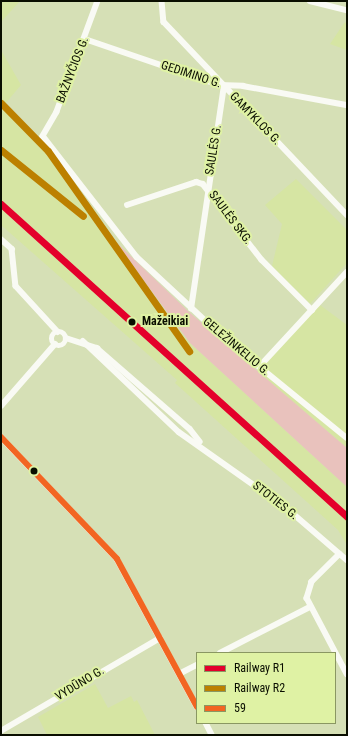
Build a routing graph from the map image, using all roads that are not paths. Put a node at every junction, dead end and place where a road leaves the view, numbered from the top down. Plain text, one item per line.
1 (98, 1) edge
2 (162, 1) edge
3 (310, 1) edge
4 (347, 10) edge
5 (85, 39) junction
6 (224, 86) junction
7 (347, 105) edge
8 (43, 136) joint
9 (208, 188) junction
10 (127, 205) dead end
11 (347, 215) edge
12 (1, 239) edge
13 (347, 272) edge
14 (191, 309) junction
15 (312, 310) junction
16 (58, 332) junction
17 (66, 338) junction
18 (83, 341) junction
19 (56, 344) junction
20 (259, 367) junction
21 (1, 406) edge
22 (1, 437) edge
23 (347, 438) edge
24 (201, 444) junction
25 (340, 554) junction
26 (347, 560) edge
27 (310, 607) junction
28 (160, 638) junction
29 (222, 652) edge
30 (335, 652) edge
31 (336, 654) edge
32 (196, 666) edge
33 (179, 674) junction
34 (347, 674) edge
35 (196, 705) edge
36 (206, 724) edge
37 (1, 730) edge
38 (212, 735) edge

1 - 5 street, BAŽNYČIOS G.
2 - 6 street, GAMYKLOS G.
3 - 4 street
5 - 6 street, GEDIMINO G.
5 - 8 street, BAŽNYČIOS G.
6 - 7 street, GEDIMINO G.
6 - 9 street, SAULĖS G.
6 - 11 street, GAMYKLOS G.
8 - 14 street, GELEŽINKELIO G.
9 - 10 street, SAULĖS SKG.
9 - 14 street, SAULĖS G.
9 - 15 street, SAULĖS SKG.
12 - 16 street
13 - 15 street
14 - 20 street, GELEŽINKELIO G.
15 - 20 street
16 - 17 street
16 - 19 street
17 - 18 street, STOTIES G.
17 - 19 street
18 - 24 street, STOTIES G.
18 - 24 street, STOTIES G.
19 - 21 street
20 - 23 street, GELEŽINKELIO G.
22 - 28 street
24 - 25 street, STOTIES G.
25 - 26 street, STOTIES G.
25 - 27 street
27 - 29 street
27 - 30 street
28 - 33 street
28 - 37 street, VYDŪNO G.
31 - 34 street
32 - 33 street
33 - 35 street
36 - 38 street

